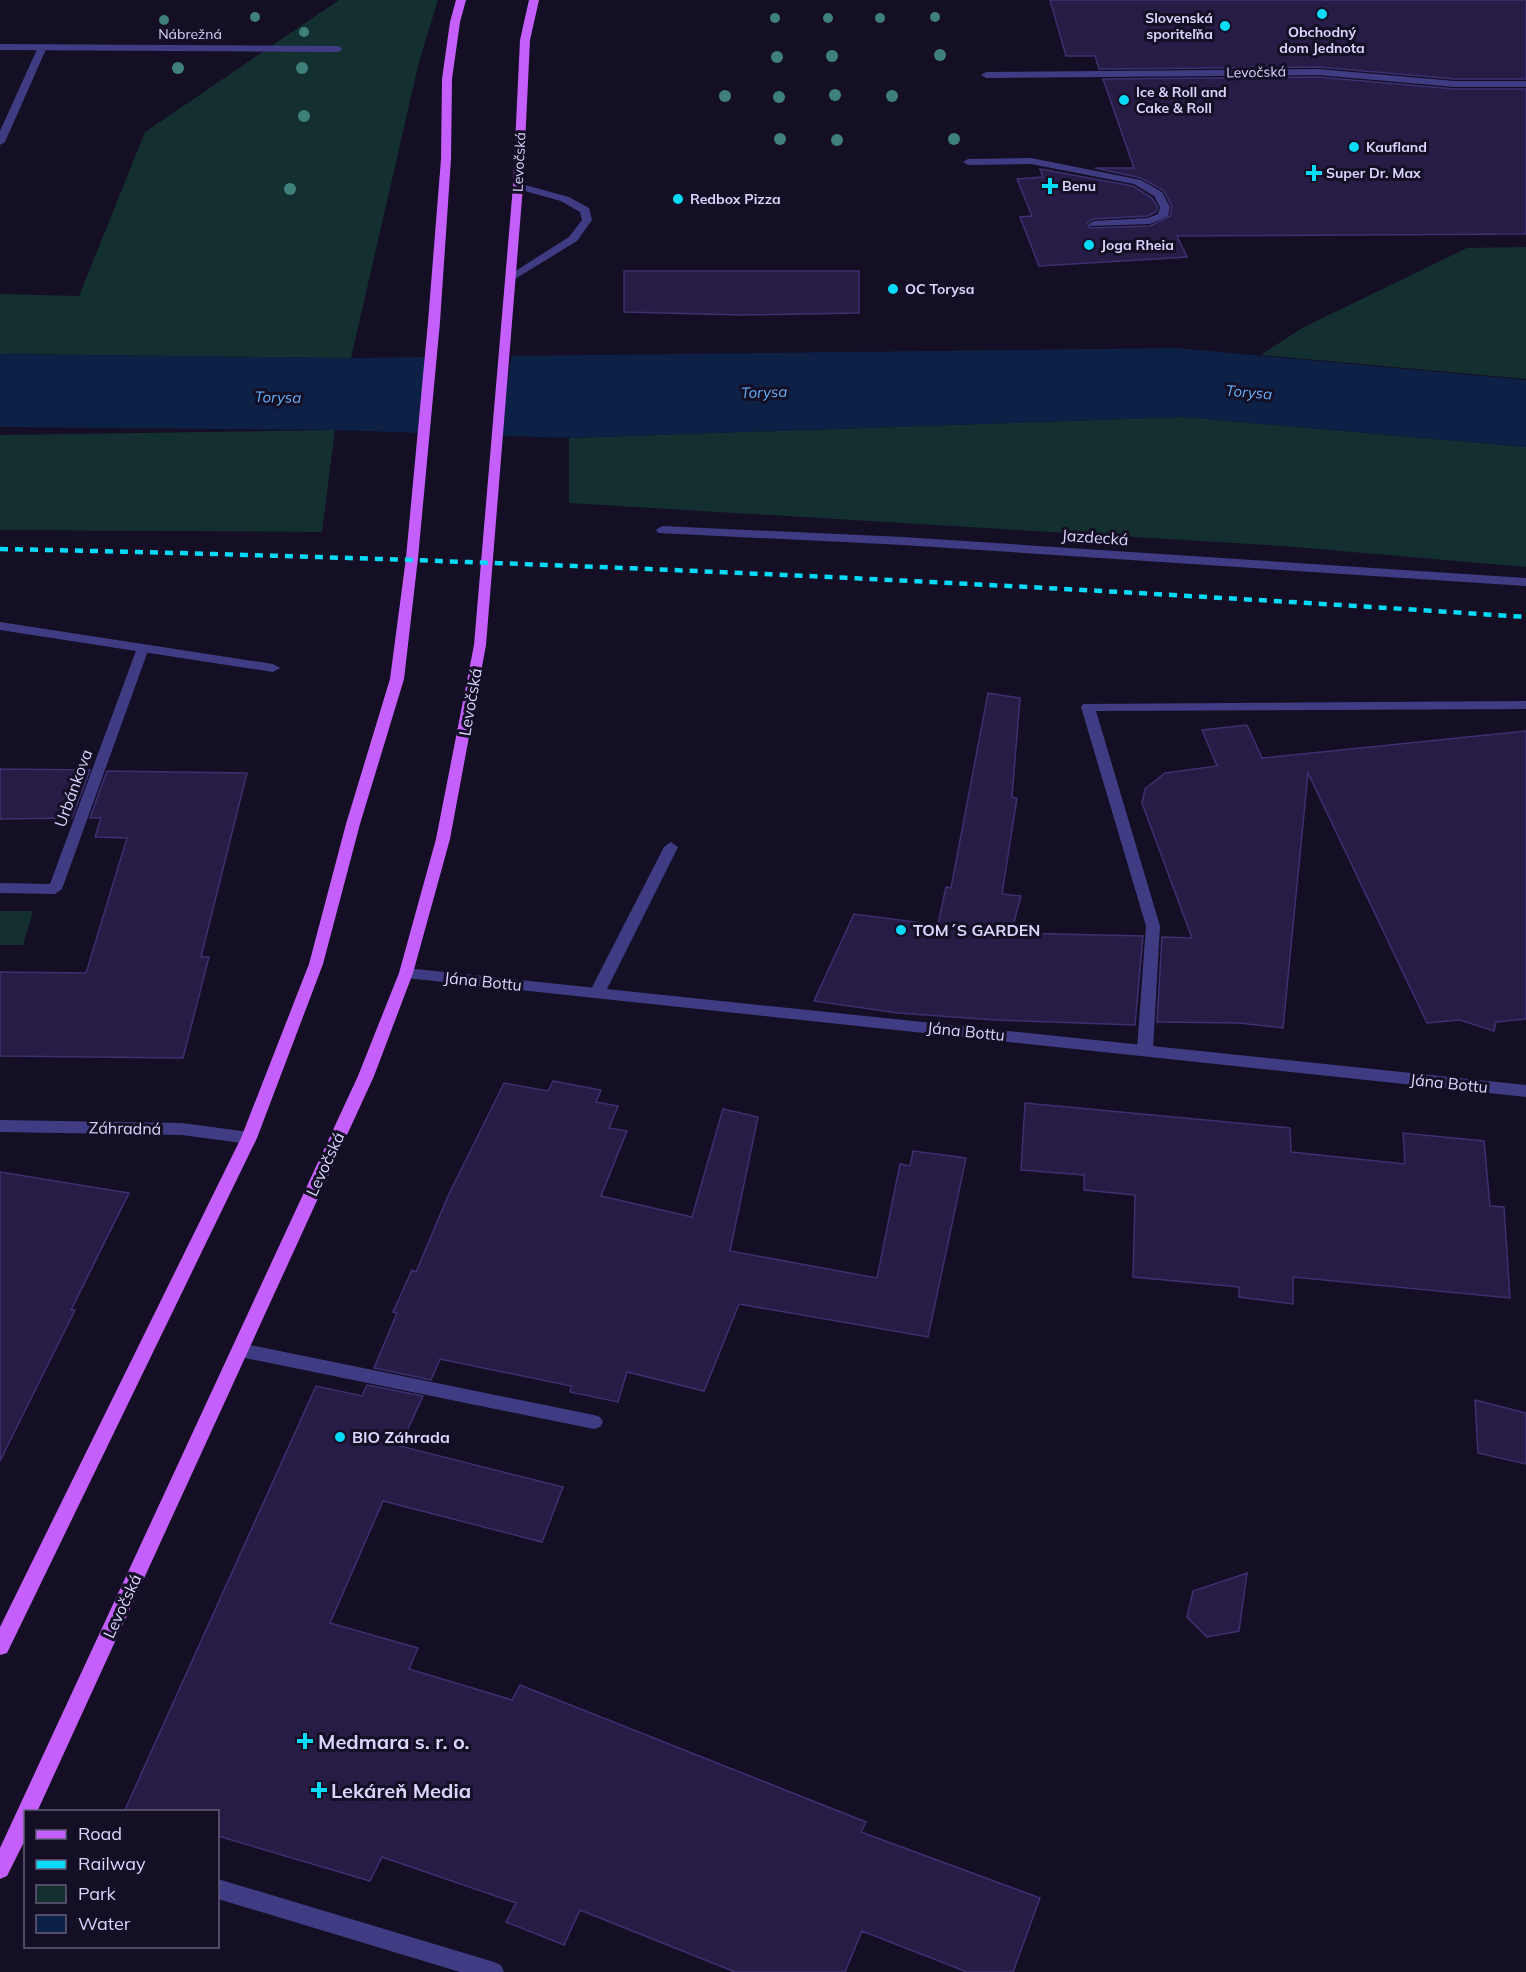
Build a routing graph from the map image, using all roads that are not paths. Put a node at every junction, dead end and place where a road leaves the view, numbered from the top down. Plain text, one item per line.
1 (461, 0) edge
2 (534, 0) edge
3 (0, 47) edge
4 (42, 47) junction
5 (338, 49) dead end
6 (986, 75) dead end
7 (1526, 84) edge
8 (0, 142) edge
9 (968, 162) dead end
10 (518, 186) junction
11 (1094, 224) dead end
12 (510, 279) junction
13 (662, 530) dead end
14 (1526, 582) edge
15 (0, 626) edge
16 (142, 648) junction
17 (273, 668) dead end
18 (1526, 705) edge
19 (671, 847) dead end
20 (0, 888) edge
21 (406, 973) junction
22 (597, 993) junction
23 (1145, 1049) junction
24 (1526, 1091) edge
25 (0, 1126) edge
26 (249, 1137) junction
27 (240, 1350) junction
28 (594, 1422) dead end
29 (0, 1647) edge
30 (29, 1810) edge
31 (24, 1822) edge
32 (0, 1869) edge
33 (219, 1890) edge
34 (494, 1972) edge

1 - 26 main road
2 - 10 main road, Levočská
3 - 4 street, Nábrežná
4 - 5 street, Nábrežná
4 - 8 street
6 - 7 street, Levočská
9 - 11 street
10 - 12 main road, Levočská
10 - 12 street
12 - 21 main road, Levočská
13 - 14 street, Jazdecká
15 - 16 street
16 - 17 street
16 - 20 street, Urbánkova
18 - 23 street
19 - 22 street
21 - 22 street, Jána Bottu
21 - 27 main road, Levočská
22 - 23 street, Jána Bottu
23 - 24 street, Jána Bottu
25 - 26 street, Záhradná
26 - 29 main road
27 - 28 street
27 - 30 main road, Levočská
31 - 32 main road, Levočská
33 - 34 street

